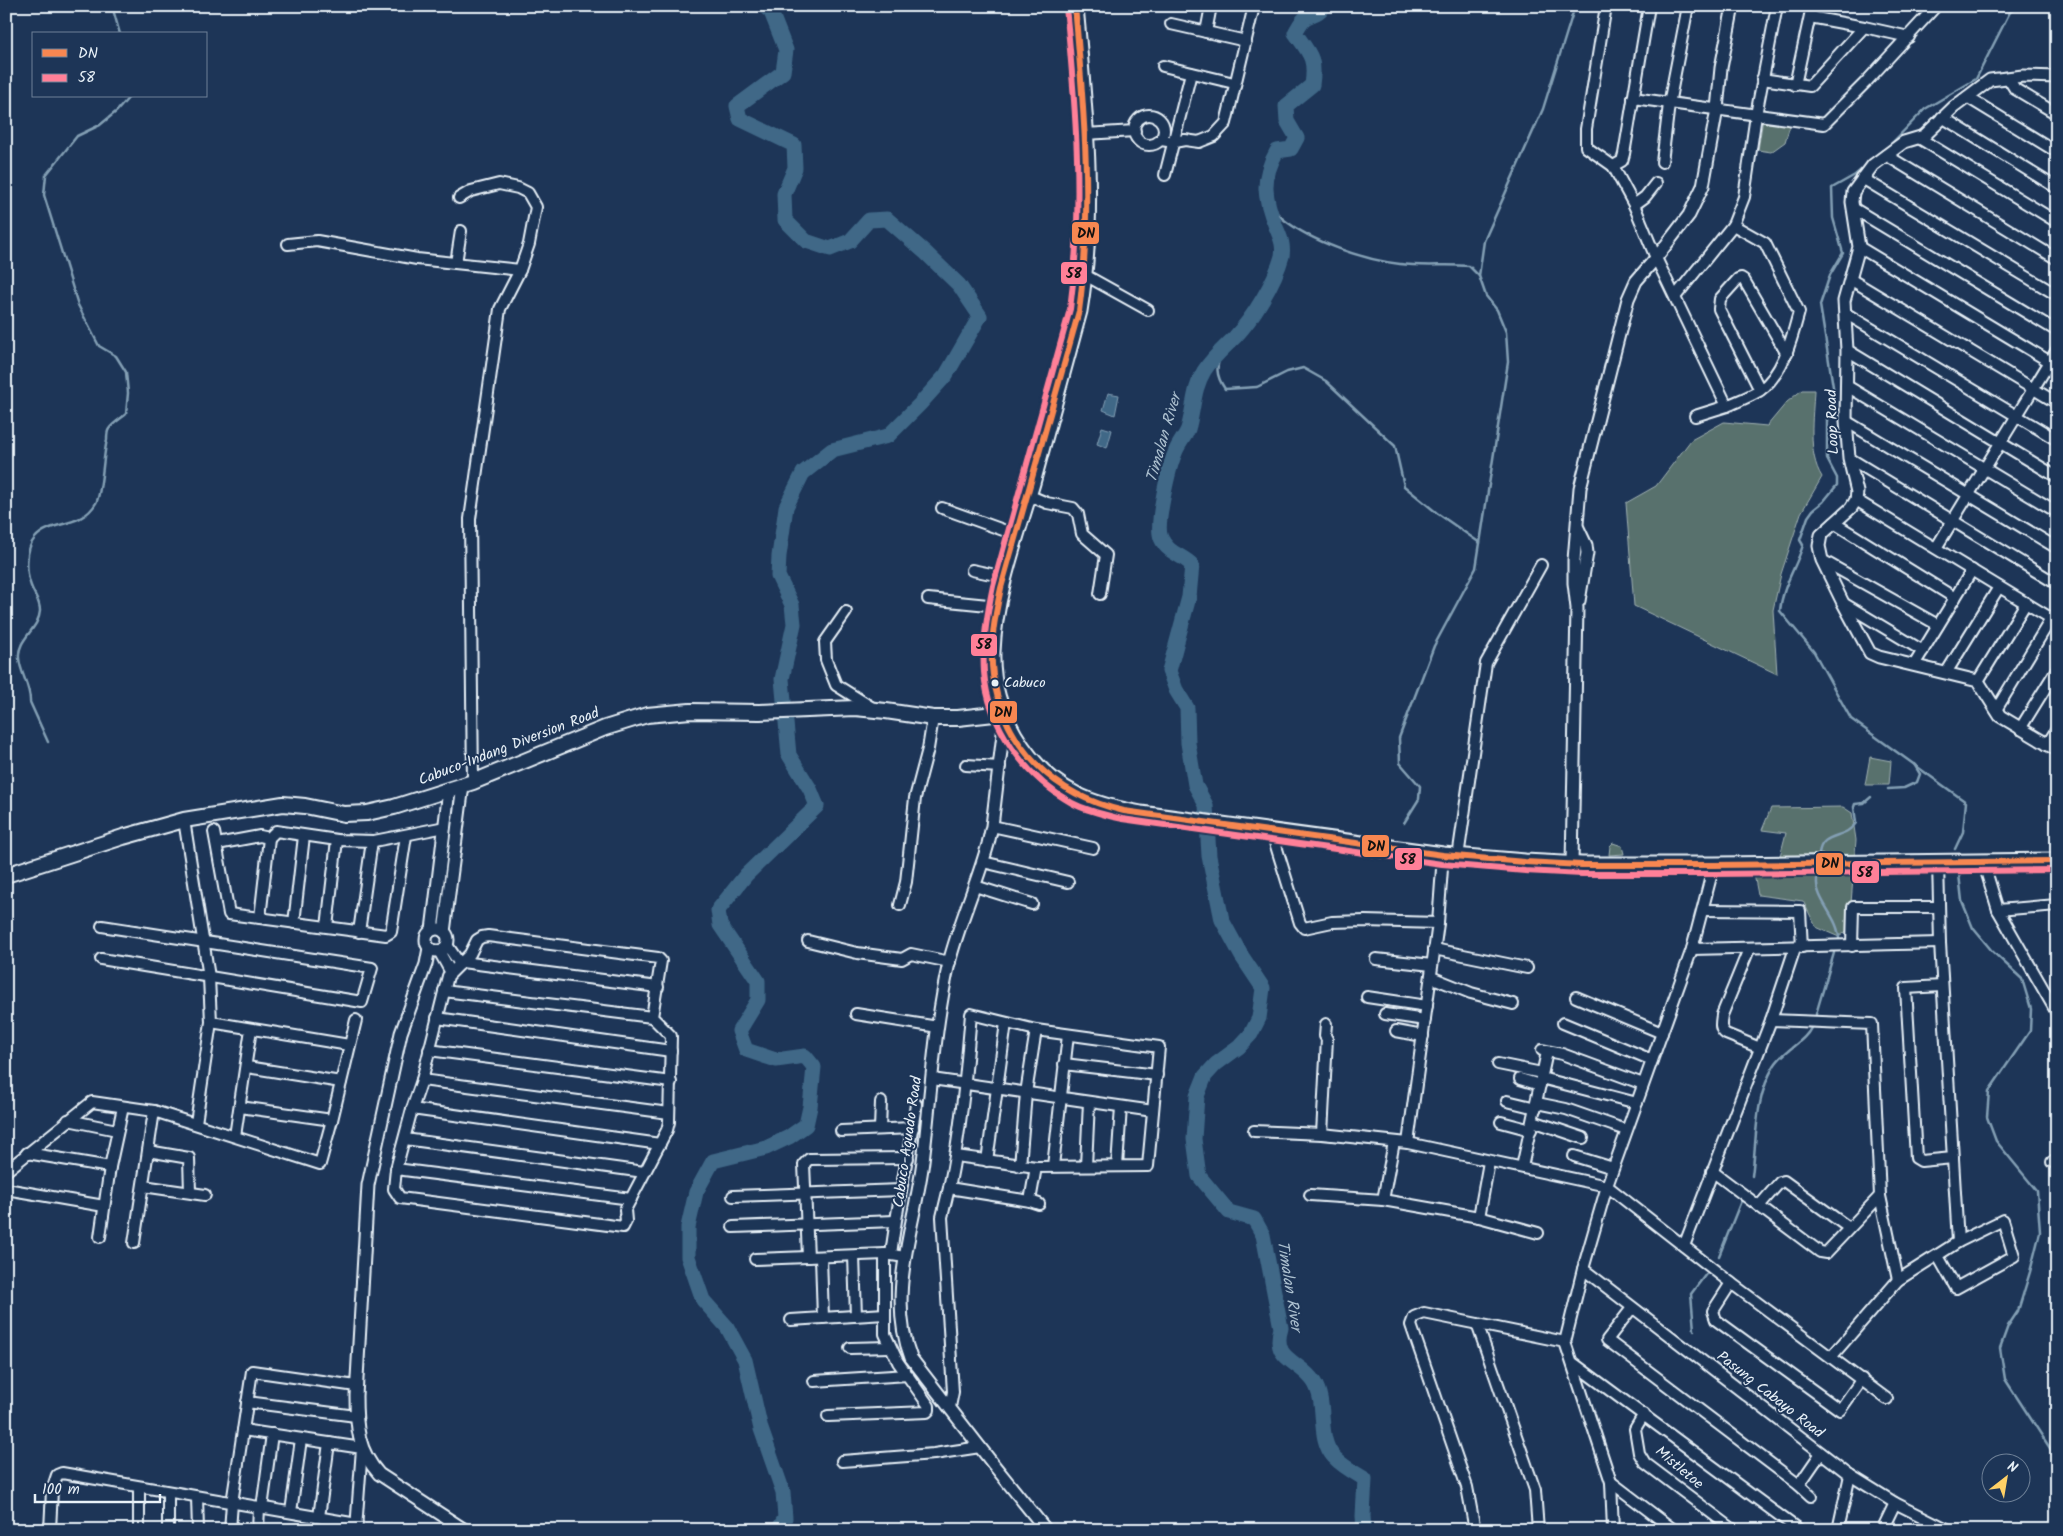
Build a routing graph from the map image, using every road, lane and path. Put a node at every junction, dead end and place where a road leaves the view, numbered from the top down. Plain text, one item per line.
1 (1076, 6) edge
2 (1211, 6) edge
3 (1254, 6) edge
4 (1606, 6) edge
5 (1649, 6) edge
6 (1688, 6) edge
7 (1733, 6) edge
8 (1777, 6) edge
9 (1936, 6) edge
10 (1811, 12) edge
11 (1172, 24) dead end
12 (1864, 27) junction
13 (1206, 32) junction
14 (1909, 38) junction
15 (1246, 41) junction
16 (1163, 66) dead end
17 (1191, 73) junction
18 (2057, 77) edge
19 (2008, 78) junction
20 (1762, 79) junction
21 (1234, 84) junction
22 (1795, 85) junction
23 (1967, 97) junction
24 (1633, 98) junction
25 (1670, 104) junction
26 (1717, 109) junction
27 (2057, 114) edge
28 (1756, 115) junction
29 (1942, 117) junction
30 (1164, 128) junction
31 (1134, 131) junction
32 (1085, 134) junction
33 (1175, 137) junction
34 (1919, 138) junction
35 (1161, 140) junction
36 (2057, 152) edge
37 (1886, 155) junction
38 (1662, 162) dead end
39 (1613, 166) junction
40 (1165, 175) dead end
41 (1862, 178) junction
42 (1656, 184) dead end
43 (2057, 188) edge
44 (459, 198) dead end
45 (1634, 205) junction
46 (1853, 208) junction
47 (2057, 222) edge
48 (1733, 225) junction
49 (461, 231) dead end
50 (288, 244) dead end
51 (1858, 247) junction
52 (1656, 258) junction
53 (2057, 260) edge
54 (456, 263) junction
55 (520, 270) junction
56 (1085, 275) junction
57 (1850, 279) junction
58 (2057, 295) edge
59 (1675, 297) junction
60 (1148, 310) dead end
61 (1845, 313) junction
62 (2057, 331) edge
63 (1847, 350) junction
64 (2057, 350) edge
65 (1787, 354) junction
66 (2053, 364) edge
67 (1847, 386) junction
68 (2033, 389) junction
69 (1760, 390) junction
70 (2057, 403) edge
71 (1727, 406) junction
72 (1695, 416) dead end
73 (2017, 416) junction
74 (1846, 421) junction
75 (2057, 440) edge
76 (2000, 443) junction
77 (1849, 458) junction
78 (1984, 469) junction
79 (2057, 477) edge
80 (1028, 495) junction
81 (1968, 495) junction
82 (1856, 500) junction
83 (942, 508) dead end
84 (2057, 512) edge
85 (1953, 521) junction
86 (1834, 523) junction
87 (1017, 535) junction
88 (1936, 548) junction
89 (2057, 548) edge
90 (1822, 560) junction
91 (1541, 565) dead end
92 (972, 570) dead end
93 (1972, 570) junction
94 (1005, 577) junction
95 (2057, 584) edge
96 (1999, 587) junction
97 (1100, 594) dead end
98 (1955, 598) junction
99 (928, 599) dead end
100 (1843, 603) junction
101 (2026, 603) junction
102 (998, 606) junction
103 (846, 612) dead end
104 (2054, 620) edge
105 (1938, 625) junction
106 (1923, 651) junction
107 (1914, 665) junction
108 (2057, 669) edge
109 (1946, 673) junction
110 (1978, 681) junction
111 (874, 709) junction
112 (1996, 710) junction
113 (1004, 715) junction
114 (933, 718) junction
115 (2020, 729) junction
116 (2057, 729) edge
117 (2052, 748) edge
118 (966, 765) dead end
119 (1000, 767) junction
120 (468, 783) junction
121 (449, 790) junction
122 (184, 820) junction
123 (992, 826) junction
124 (445, 827) junction
125 (214, 832) dead end
126 (1272, 832) junction
127 (304, 836) junction
128 (406, 836) junction
129 (269, 838) junction
130 (337, 840) junction
131 (372, 841) junction
132 (217, 844) junction
133 (1093, 848) dead end
134 (1450, 856) junction
135 (1983, 861) junction
136 (2057, 861) edge
137 (983, 862) junction
138 (1938, 862) junction
139 (1572, 864) junction
140 (1714, 864) junction
141 (6, 875) edge
142 (1068, 882) dead end
143 (975, 886) junction
144 (1032, 904) dead end
145 (2057, 904) edge
146 (900, 905) dead end
147 (1939, 907) junction
148 (1703, 910) junction
149 (1998, 910) junction
150 (260, 918) junction
151 (294, 923) junction
152 (1438, 924) junction
153 (102, 926) dead end
154 (327, 927) junction
155 (432, 930) junction
156 (360, 932) junction
157 (444, 932) junction
158 (808, 940) dead end
159 (204, 941) junction
160 (1940, 943) junction
161 (1852, 946) junction
162 (1798, 947) junction
163 (437, 949) junction
164 (1434, 949) junction
165 (1692, 949) junction
166 (1749, 949) junction
167 (1376, 959) dead end
168 (101, 960) dead end
169 (950, 962) junction
170 (461, 963) junction
171 (1432, 965) junction
172 (1527, 968) dead end
173 (450, 971) junction
174 (209, 977) junction
175 (1431, 977) junction
176 (1942, 986) junction
177 (658, 987) junction
178 (444, 991) junction
179 (1367, 997) dead end
180 (1576, 997) dead end
181 (1513, 1004) dead end
182 (1427, 1006) junction
183 (2057, 1013) edge
184 (856, 1014) dead end
185 (1385, 1014) dead end
186 (652, 1017) junction
187 (437, 1018) junction
188 (356, 1020) dead end
189 (1425, 1020) junction
190 (1771, 1020) junction
191 (211, 1022) junction
192 (1006, 1022) junction
193 (1563, 1023) dead end
194 (1326, 1024) dead end
195 (938, 1027) junction
196 (251, 1029) junction
197 (1036, 1030) junction
198 (1396, 1031) dead end
199 (1662, 1033) junction
200 (1068, 1035) junction
201 (1423, 1036) junction
202 (349, 1045) junction
203 (1760, 1048) junction
204 (429, 1050) junction
205 (671, 1051) junction
206 (1652, 1060) junction
207 (1064, 1064) junction
208 (1498, 1064) dead end
209 (247, 1067) junction
210 (1157, 1075) junction
211 (932, 1079) junction
212 (1520, 1079) dead end
213 (1541, 1079) junction
214 (422, 1080) junction
215 (341, 1082) junction
216 (670, 1082) junction
217 (965, 1084) junction
218 (1643, 1084) junction
219 (996, 1089) junction
220 (1026, 1093) junction
221 (1060, 1097) junction
222 (1507, 1100) dead end
223 (881, 1102) dead end
224 (1090, 1102) junction
225 (1636, 1103) junction
226 (916, 1104) dead end
227 (240, 1106) junction
228 (1536, 1106) junction
229 (123, 1107) junction
230 (1121, 1107) junction
231 (412, 1108) junction
232 (154, 1111) junction
233 (1153, 1112) junction
234 (669, 1113) junction
235 (68, 1120) junction
236 (332, 1120) junction
237 (1501, 1122) dead end
238 (196, 1123) junction
239 (1532, 1125) junction
240 (913, 1128) junction
241 (880, 1129) junction
242 (117, 1130) junction
243 (1626, 1130) junction
244 (841, 1131) dead end
245 (1254, 1131) dead end
246 (1322, 1134) junction
247 (235, 1136) junction
248 (1582, 1138) dead end
249 (405, 1139) junction
250 (1394, 1142) junction
251 (660, 1144) junction
252 (1408, 1144) junction
253 (148, 1151) junction
254 (28, 1153) junction
255 (956, 1156) junction
256 (1574, 1156) dead end
257 (908, 1158) junction
258 (1953, 1158) junction
259 (987, 1161) junction
260 (1489, 1162) junction
261 (110, 1166) junction
262 (1020, 1166) junction
263 (1053, 1166) junction
264 (1086, 1166) junction
265 (1117, 1166) junction
266 (1522, 1167) junction
267 (396, 1168) junction
268 (1036, 1168) junction
269 (1613, 1168) junction
270 (6, 1171) edge
271 (1712, 1171) junction
272 (644, 1172) junction
273 (143, 1186) junction
274 (1607, 1186) junction
275 (950, 1188) junction
276 (6, 1189) edge
277 (901, 1190) junction
278 (190, 1192) junction
279 (805, 1193) junction
280 (204, 1195) dead end
281 (1310, 1195) dead end
282 (733, 1196) dead end
283 (1880, 1196) junction
284 (631, 1199) junction
285 (1383, 1200) junction
286 (104, 1206) junction
287 (1760, 1206) junction
288 (1479, 1217) junction
289 (895, 1221) junction
290 (806, 1223) junction
291 (733, 1227) dead end
292 (1849, 1228) junction
293 (1538, 1233) dead end
294 (100, 1237) dead end
295 (134, 1242) dead end
296 (1958, 1242) junction
297 (1684, 1246) junction
298 (888, 1255) junction
299 (854, 1256) junction
300 (1938, 1256) junction
301 (808, 1257) junction
302 (821, 1257) junction
303 (905, 1257) junction
304 (755, 1259) dead end
305 (1583, 1269) junction
306 (1898, 1280) junction
307 (1731, 1283) junction
308 (1632, 1308) junction
309 (884, 1314) junction
310 (856, 1316) junction
311 (823, 1318) junction
312 (790, 1320) dead end
313 (1477, 1324) junction
314 (1565, 1342) junction
315 (890, 1347) junction
316 (850, 1348) dead end
317 (1832, 1356) junction
318 (1573, 1362) junction
319 (908, 1375) junction
320 (1862, 1379) junction
321 (814, 1381) dead end
322 (356, 1386) junction
323 (1887, 1399) dead end
324 (247, 1402) junction
325 (950, 1407) junction
326 (1644, 1414) junction
327 (356, 1416) junction
328 (828, 1416) dead end
329 (243, 1430) junction
330 (272, 1434) junction
331 (302, 1439) junction
332 (330, 1443) junction
333 (980, 1447) junction
334 (362, 1448) junction
335 (1821, 1453) junction
336 (842, 1461) dead end
337 (1850, 1475) junction
338 (1611, 1482) junction
339 (1799, 1485) junction
340 (139, 1487) junction
341 (168, 1492) junction
342 (1811, 1496) dead end
343 (198, 1497) junction
344 (232, 1502) junction
345 (1895, 1503) junction
346 (260, 1507) junction
347 (291, 1512) junction
348 (319, 1517) junction
349 (1787, 1526) edge
350 (357, 1527) edge
351 (50, 1530) edge
352 (139, 1530) edge
353 (168, 1530) edge
354 (198, 1530) edge
355 (230, 1530) edge
356 (258, 1530) edge
357 (465, 1530) edge
358 (1046, 1530) edge
359 (1475, 1530) edge
360 (1538, 1530) edge
361 (1613, 1530) edge
362 (1674, 1530) edge
363 (1734, 1530) edge
364 (1799, 1530) edge
365 (1838, 1530) edge
366 (1882, 1530) edge
367 (1949, 1530) edge

1 - 32 main road
2 - 13 street
3 - 15 street
4 - 39 street
5 - 24 street
6 - 25 street
7 - 26 street
8 - 20 street
9 - 14 street
10 - 12 street
10 - 22 street
11 - 13 street
12 - 14 street
12 - 22 street
13 - 15 street
14 - 28 street
15 - 21 street
16 - 17 street
17 - 21 street
17 - 33 street
18 - 19 street, Loop Road
19 - 23 street, Loop Road
19 - 27 street
20 - 22 street
20 - 28 street
21 - 33 street
23 - 29 street, Loop Road
23 - 36 street
24 - 25 street
24 - 39 street
25 - 26 street
25 - 38 street
26 - 28 street
26 - 52 street
28 - 48 street
29 - 34 street, Loop Road
29 - 43 street
30 - 31 street
30 - 33 street
30 - 35 street
31 - 32 street
31 - 35 street
32 - 56 main road
33 - 35 street
33 - 40 street
34 - 37 street, Loop Road
34 - 47 street
37 - 41 street, Loop Road
37 - 53 street
39 - 45 street
41 - 46 street, Loop Road
41 - 58 street
42 - 45 street
44 - 55 street
45 - 52 street
46 - 51 street, Loop Road
46 - 62 street
48 - 59 street
48 - 65 street
49 - 54 street
50 - 54 street
51 - 57 street, Loop Road
51 - 66 street
52 - 59 street
52 - 139 street
54 - 55 street
55 - 120 street
56 - 60 street
56 - 80 main road
57 - 61 street, Loop Road
57 - 68 street
59 - 71 street
61 - 63 street, Loop Road
61 - 73 street
63 - 67 street, Loop Road
63 - 76 street
64 - 66 street
65 - 69 street
65 - 69 street
66 - 68 street
67 - 74 street, Loop Road
67 - 78 street
68 - 70 street
68 - 73 street
69 - 71 street
71 - 72 street
73 - 75 street
73 - 76 street
74 - 77 street, Loop Road
74 - 81 street
76 - 78 street
76 - 79 street
77 - 82 street, Loop Road
77 - 85 street
78 - 81 street
78 - 84 street
80 - 87 main road
80 - 97 street
81 - 85 street
81 - 89 street
82 - 86 street
82 - 88 street
83 - 87 street
85 - 88 street
85 - 95 street
86 - 90 street
86 - 98 street
87 - 94 main road
88 - 93 street
90 - 100 street
90 - 105 street
91 - 134 street
92 - 94 street
93 - 96 street
93 - 98 street
94 - 102 main road
96 - 101 street
96 - 109 street
98 - 105 street
99 - 102 street
100 - 106 street
100 - 107 street
101 - 104 street
101 - 110 street
102 - 113 main road
103 - 111 street
104 - 112 street
105 - 106 street
106 - 107 street
107 - 109 street
108 - 115 street
109 - 110 street
110 - 112 street
111 - 114 main road, Cabuco-Indang Diversion Road
111 - 120 main road, Cabuco-Indang Diversion Road
112 - 115 street
113 - 114 main road, Cabuco-Indang Diversion Road
113 - 119 street, Cabuco-Aguado Road
113 - 126 main road
114 - 146 street
115 - 117 street
116 - 117 street
118 - 119 street
119 - 123 street, Cabuco-Aguado Road
120 - 121 main road, Cabuco-Indang Diversion Road
120 - 157 street
121 - 122 main road, Cabuco-Indang Diversion Road
121 - 124 street
122 - 141 main road, Cabuco-Indang Diversion Road
122 - 159 street
123 - 133 street
123 - 137 street, Cabuco-Aguado Road
124 - 128 street
124 - 155 street
125 - 132 street
126 - 134 main road
126 - 152 street
127 - 129 street
127 - 130 street
127 - 151 street
128 - 131 street
128 - 156 street
129 - 132 street
129 - 150 street
130 - 131 street
130 - 154 street
131 - 156 street
132 - 150 street
134 - 139 main road
134 - 152 street
135 - 136 main road
135 - 138 main road
135 - 149 street
137 - 142 street
137 - 143 street, Cabuco-Aguado Road
138 - 140 main road
138 - 147 street
139 - 140 main road
140 - 148 street
143 - 144 street
143 - 169 street, Cabuco-Aguado Road
145 - 149 street
147 - 160 street
147 - 161 street
148 - 162 street
148 - 165 street
149 - 183 street
150 - 151 street
151 - 154 street
152 - 164 street
153 - 159 street
154 - 156 street
155 - 157 street
155 - 163 street
157 - 163 street
158 - 169 street
159 - 174 street
159 - 174 street
160 - 161 street
160 - 176 street
161 - 162 street
162 - 166 street
162 - 190 street
163 - 170 street
163 - 173 street
163 - 322 street
164 - 171 street
164 - 172 street
165 - 166 street
165 - 199 street
166 - 203 street
167 - 171 street
168 - 174 street
169 - 195 street, Cabuco-Aguado Road
170 - 173 street
170 - 177 street
170 - 177 street
171 - 175 street
173 - 178 street
174 - 191 street
175 - 181 street
175 - 182 street
176 - 258 street
176 - 258 street
177 - 186 street
178 - 186 street
178 - 187 street
179 - 182 street
180 - 199 street
182 - 189 street
184 - 195 street
185 - 189 street
186 - 205 street
187 - 204 street
187 - 205 street
188 - 202 street
189 - 201 street
190 - 203 street
190 - 283 street
191 - 196 street
191 - 238 street
192 - 197 street
192 - 217 street
192 - 219 street
193 - 206 street
194 - 246 street
195 - 211 street, Cabuco-Aguado Road
196 - 202 street
196 - 209 street
197 - 200 street
197 - 220 street
198 - 201 street
199 - 206 street
200 - 207 street
200 - 210 street
201 - 252 street
202 - 215 street
203 - 271 street
204 - 214 street
204 - 216 street
205 - 216 street
206 - 218 street
207 - 210 street
207 - 221 street
208 - 213 street
209 - 215 street
209 - 227 street
210 - 233 street
211 - 217 street
211 - 303 street, Cabuco-Aguado Road
212 - 213 street
213 - 218 street
213 - 225 street
213 - 228 street
214 - 231 street
214 - 234 street
215 - 236 street
216 - 234 street
217 - 219 street
217 - 255 street
218 - 225 street
219 - 220 street
219 - 259 street
220 - 221 street
220 - 262 street
221 - 224 street
221 - 263 street
222 - 228 street
223 - 241 street
224 - 230 street
224 - 264 street
225 - 243 street
226 - 240 street
227 - 236 street
227 - 247 street
228 - 239 street
228 - 243 street
229 - 232 street
229 - 235 street
229 - 242 street
230 - 233 street
230 - 265 street
231 - 249 street
231 - 251 street
232 - 238 street
232 - 253 street
233 - 265 street
234 - 251 street
235 - 242 street
235 - 254 street
236 - 247 street
237 - 239 street
238 - 247 street
239 - 248 street
239 - 266 street
240 - 241 street
240 - 257 street
241 - 244 street
242 - 261 street
243 - 269 street
245 - 246 street
246 - 250 street
249 - 267 street
249 - 272 street
250 - 252 street
250 - 285 street
251 - 272 street
252 - 260 street
253 - 273 street
253 - 278 street
254 - 261 street
254 - 270 street
255 - 259 street
255 - 275 street
256 - 269 street
257 - 277 street
257 - 279 street
258 - 296 street
259 - 262 street
260 - 266 street
260 - 288 street
261 - 286 street
262 - 268 street
263 - 264 street
263 - 268 street
264 - 265 street
266 - 274 street
267 - 284 street
267 - 284 street
268 - 275 street
269 - 274 street
271 - 287 street
271 - 297 street
272 - 284 street
273 - 278 street
273 - 295 street
274 - 297 street
274 - 305 street
275 - 325 street
276 - 286 street
277 - 279 street
277 - 289 street
278 - 280 street
279 - 282 street
279 - 290 street
281 - 285 street
283 - 292 street
283 - 306 street
285 - 288 street
286 - 294 street
287 - 292 street
287 - 292 street
288 - 293 street
289 - 290 street
289 - 298 street
290 - 291 street
290 - 301 street
296 - 300 street
296 - 300 street
297 - 307 street
298 - 299 street
298 - 303 street
298 - 309 street
299 - 302 street
299 - 310 street
300 - 306 street
301 - 302 street
301 - 304 street
302 - 311 street
303 - 325 street, Cabuco-Aguado Road
305 - 308 street, Pasung Cabayo Road
305 - 314 street
306 - 317 street
307 - 317 street
307 - 320 street
308 - 335 street, Pasung Cabayo Road
308 - 339 street
309 - 310 street
309 - 315 street
310 - 311 street
311 - 312 street
313 - 314 street
313 - 359 street
313 - 360 street
314 - 318 street
315 - 316 street
315 - 319 street
317 - 320 street
318 - 326 street
318 - 338 street
319 - 321 street
319 - 328 street
320 - 323 street
322 - 324 street
322 - 327 street
324 - 327 street
324 - 329 street
325 - 333 street, Cabuco-Aguado Road
326 - 349 street
326 - 363 street, Mistletoe
327 - 334 street
329 - 330 street
329 - 344 street
330 - 331 street
330 - 346 street
331 - 332 street
331 - 347 street
332 - 334 street
332 - 348 street
333 - 336 street
333 - 358 street, Cabuco-Aguado Road
334 - 350 street
334 - 357 street
335 - 337 street, Pasung Cabayo Road
335 - 339 street
337 - 345 street, Pasung Cabayo Road
337 - 365 street
338 - 361 street
338 - 362 street
339 - 342 street
340 - 341 street
340 - 351 street
340 - 352 street
341 - 343 street
341 - 353 street
343 - 344 street
343 - 354 street
344 - 346 street
344 - 355 street
345 - 366 street
345 - 367 street, Pasung Cabayo Road
346 - 347 street
346 - 356 street
347 - 348 street
348 - 350 street
349 - 364 street

